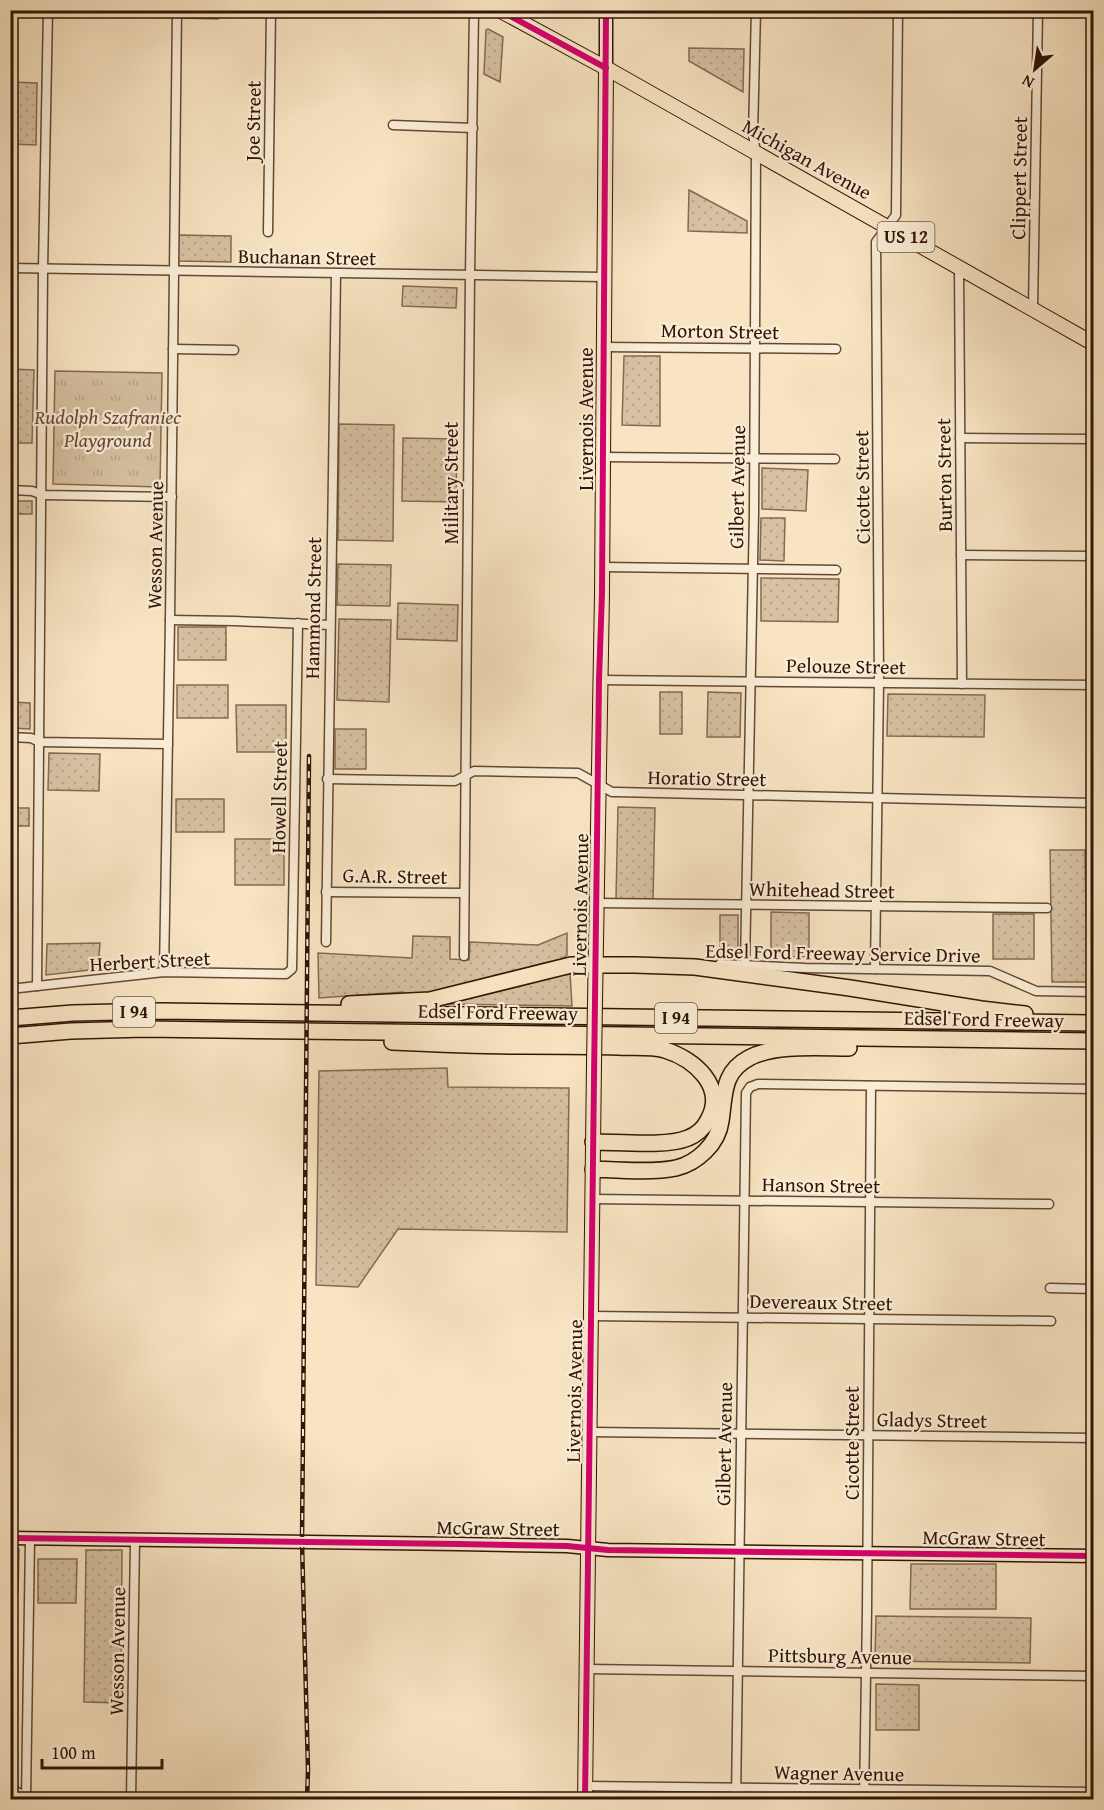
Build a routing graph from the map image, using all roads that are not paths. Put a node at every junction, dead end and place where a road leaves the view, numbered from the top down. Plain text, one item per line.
1 (48, 10) edge
2 (177, 10) edge
3 (271, 10) edge
4 (474, 10) edge
5 (499, 10) edge
6 (606, 10) edge
7 (756, 10) edge
8 (898, 10) edge
9 (1038, 10) edge
10 (606, 68) junction
11 (393, 125) dead end
12 (473, 128) junction
13 (756, 153) junction
14 (888, 227) junction
15 (268, 232) dead end
16 (958, 267) junction
17 (10, 268) edge
18 (43, 269) junction
19 (174, 272) junction
20 (336, 274) junction
21 (470, 275) junction
22 (603, 277) junction
23 (1033, 309) junction
24 (1094, 344) edge
25 (603, 347) junction
26 (756, 348) junction
27 (173, 349) junction
28 (837, 349) dead end
29 (234, 350) dead end
30 (960, 438) junction
31 (1094, 439) edge
32 (602, 457) junction
33 (754, 459) junction
34 (835, 459) dead end
35 (10, 490) edge
36 (43, 495) junction
37 (172, 497) junction
38 (961, 555) junction
39 (1094, 556) edge
40 (602, 567) junction
41 (752, 569) junction
42 (836, 570) dead end
43 (170, 620) junction
44 (298, 623) junction
45 (330, 625) junction
46 (599, 680) junction
47 (751, 681) junction
48 (879, 683) junction
49 (962, 684) junction
50 (1094, 685) edge
51 (10, 737) edge
52 (40, 742) junction
53 (168, 744) junction
54 (465, 776) junction
55 (327, 779) junction
56 (598, 784) junction
57 (749, 796) junction
58 (878, 798) junction
59 (1094, 803) edge
60 (326, 892) junction
61 (464, 893) junction
62 (596, 903) junction
63 (746, 906) junction
64 (875, 908) junction
65 (1047, 908) dead end
66 (326, 942) dead end
67 (464, 956) dead end
68 (745, 964) junction
69 (695, 967) junction
70 (595, 969) junction
71 (875, 969) junction
72 (164, 972) junction
73 (290, 972) joint
74 (37, 986) junction
75 (10, 988) edge
76 (1094, 992) edge
77 (258, 1012) junction
78 (10, 1018) edge
79 (1094, 1023) edge
80 (286, 1031) junction
81 (10, 1036) edge
82 (1006, 1041) junction
83 (1094, 1041) edge
84 (871, 1086) junction
85 (1094, 1089) edge
86 (593, 1142) junction
87 (593, 1169) junction
88 (592, 1199) junction
89 (744, 1201) junction
90 (871, 1202) junction
91 (1049, 1204) dead end
92 (1050, 1288) dead end
93 (1094, 1289) edge
94 (591, 1316) junction
95 (742, 1317) junction
96 (870, 1319) junction
97 (1051, 1321) dead end
98 (590, 1432) junction
99 (740, 1434) junction
100 (869, 1436) junction
101 (1094, 1438) edge
102 (10, 1538) edge
103 (30, 1539) junction
104 (135, 1540) junction
105 (588, 1548) junction
106 (740, 1552) junction
107 (868, 1553) junction
108 (1094, 1556) edge
109 (586, 1670) junction
110 (738, 1671) junction
111 (866, 1673) junction
112 (1094, 1676) edge
113 (736, 1788) junction
114 (864, 1789) junction
115 (10, 1791) edge
116 (1094, 1792) edge
117 (585, 1793) edge
118 (26, 1799) edge
119 (131, 1800) edge
120 (736, 1800) edge
121 (864, 1800) edge

1 - 18 street
2 - 19 street, Wesson Avenue
3 - 15 street, Joe Street
4 - 12 street, Military Street
5 - 10 main road, Michigan Avenue / US 12
6 - 10 street, Livernois Avenue
7 - 13 street, Gilbert Avenue
8 - 14 street, Cicotte Street
9 - 23 street, Clippert Street
10 - 13 main road, Michigan Avenue / US 12
10 - 22 main road, Livernois Avenue
11 - 12 street
12 - 21 street, Military Street
13 - 14 main road, Michigan Avenue / US 12
13 - 26 street, Gilbert Avenue
14 - 16 main road, Michigan Avenue / US 12
14 - 48 street, Cicotte Street
16 - 23 main road, Michigan Avenue / US 12
16 - 30 street, Burton Street
17 - 18 street, Buchanan Street
18 - 19 street, Buchanan Street
18 - 36 street
19 - 20 street, Buchanan Street
19 - 27 street, Wesson Avenue
20 - 21 street, Buchanan Street
20 - 45 street, Hammond Street
21 - 22 street, Buchanan Street
21 - 54 street, Military Street
22 - 25 main road, Livernois Avenue
23 - 24 main road, Michigan Avenue / US 12
25 - 26 street, Morton Street
25 - 32 main road, Livernois Avenue
26 - 28 street, Morton Street
26 - 33 street, Gilbert Avenue
27 - 29 street
27 - 37 street, Wesson Avenue
30 - 31 street
30 - 38 street, Burton Street
32 - 33 street
32 - 40 main road, Livernois Avenue
33 - 34 street
33 - 41 street, Gilbert Avenue
35 - 36 street
36 - 37 street
36 - 52 street
37 - 43 street, Wesson Avenue
38 - 39 street
38 - 49 street, Burton Street
40 - 41 street
40 - 46 main road, Livernois Avenue
41 - 42 street
41 - 47 street, Gilbert Avenue
43 - 44 street
43 - 53 street, Wesson Avenue
44 - 45 street
44 - 73 street, Howell Street
45 - 55 street, Hammond Street
46 - 47 street, Pelouze Street
46 - 56 main road, Livernois Avenue
47 - 48 street, Pelouze Street
47 - 57 street, Gilbert Avenue
48 - 49 street, Pelouze Street
48 - 58 street, Cicotte Street
49 - 50 street, Pelouze Street
51 - 52 street
52 - 53 street
52 - 74 street
53 - 72 street, Wesson Avenue
54 - 55 street, Horatio Street
54 - 56 street, Horatio Street
54 - 61 street, Military Street
55 - 60 street, Hammond Street
56 - 57 street, Horatio Street
56 - 62 main road, Livernois Avenue
57 - 58 street, Horatio Street
57 - 63 street, Gilbert Avenue
58 - 59 street, Horatio Street
58 - 64 street, Cicotte Street
60 - 61 street, G.A.R. Street
60 - 66 street, Hammond Street
61 - 67 street, Military Street
62 - 63 street, Whitehead Street
62 - 70 main road, Livernois Avenue
63 - 64 street, Whitehead Street
63 - 68 street, Gilbert Avenue
64 - 65 street, Whitehead Street
64 - 71 street, Cicotte Street
68 - 69 street, Edsel Ford Freeway Service Drive
68 - 71 street, Edsel Ford Freeway Service Drive
69 - 70 highway
69 - 79 highway
70 - 77 highway
70 - 86 main road, Livernois Avenue, bridge
71 - 76 street, Edsel Ford Freeway Service Drive
72 - 73 street, Herbert Street
72 - 74 street, Herbert Street
74 - 75 street, Herbert Street
77 - 78 highway, Edsel Ford Freeway / I 94
77 - 79 highway, Edsel Ford Freeway / I 94
80 - 81 highway, Edsel Ford Freeway / I 94
80 - 82 highway, Edsel Ford Freeway / I 94
80 - 86 highway
82 - 83 highway, Edsel Ford Freeway / I 94
82 - 87 highway
84 - 85 street
84 - 89 street, Gilbert Avenue
84 - 90 street, Cicotte Street
86 - 87 main road, Livernois Avenue
87 - 88 main road, Livernois Avenue
88 - 89 street, Hanson Street
88 - 94 main road, Livernois Avenue
89 - 90 street, Hanson Street
89 - 95 street, Gilbert Avenue
90 - 91 street, Hanson Street
90 - 96 street, Cicotte Street
92 - 93 street
94 - 95 street, Devereaux Street
94 - 98 main road, Livernois Avenue
95 - 96 street, Devereaux Street
95 - 99 street, Gilbert Avenue
96 - 97 street, Devereaux Street
96 - 100 street, Cicotte Street
98 - 99 street, Gladys Street
98 - 105 main road, Livernois Avenue
99 - 100 street, Gladys Street
99 - 106 street, Gilbert Avenue
100 - 101 street, Gladys Street
100 - 107 street, Cicotte Street
102 - 103 street, McGraw Street
103 - 104 street, McGraw Street
103 - 118 street
104 - 105 street, McGraw Street
104 - 119 street, Wesson Avenue
105 - 106 street, McGraw Street
105 - 109 main road, Livernois Avenue
106 - 107 street, McGraw Street
106 - 110 street, Gilbert Avenue
107 - 108 street, McGraw Street
107 - 111 street, Cicotte Street
109 - 110 street, Pittsburg Avenue
109 - 117 main road, Livernois Avenue
110 - 111 street, Pittsburg Avenue
110 - 113 street, Gilbert Avenue
111 - 112 street, Pittsburg Avenue
111 - 114 street, Cicotte Street
113 - 114 street, Wagner Avenue
113 - 117 street, Wagner Avenue
113 - 120 street, Gilbert Avenue
114 - 116 street, Wagner Avenue
114 - 121 street, Cicotte Street
115 - 118 main road

